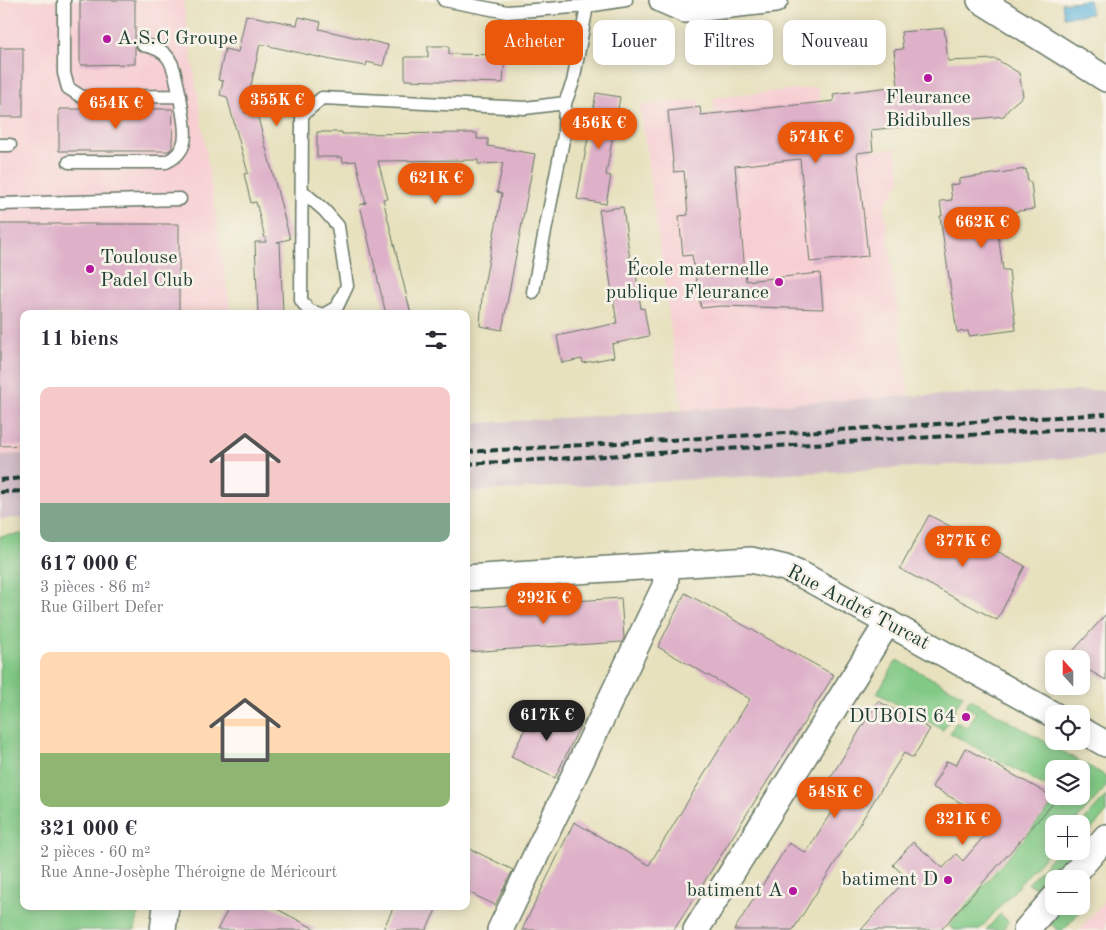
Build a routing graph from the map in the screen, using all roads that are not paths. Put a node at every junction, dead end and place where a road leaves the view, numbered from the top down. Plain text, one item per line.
1 (64, 0) edge
2 (444, 0) edge
3 (626, 0) edge
4 (662, 0) edge
5 (775, 0) edge
6 (980, 0) edge
7 (587, 6) junction
8 (143, 45) dead end
9 (1106, 79) edge
10 (180, 96) junction
11 (565, 103) junction
12 (69, 162) dead end
13 (302, 191) junction
14 (180, 199) dead end
15 (0, 204) edge
16 (533, 292) dead end
17 (308, 310) edge
18 (331, 310) edge
19 (667, 566) junction
20 (470, 578) edge
21 (888, 622) junction
22 (1045, 709) edge
23 (1090, 735) edge
24 (1106, 744) edge
25 (1106, 837) edge
26 (1078, 870) edge
27 (1045, 908) edge
28 (166, 910) edge
29 (163, 930) edge
30 (500, 930) edge
31 (696, 930) edge
32 (1026, 930) edge

1 - 10 lane
2 - 7 lane
3 - 7 lane
4 - 5 street
6 - 9 street
7 - 11 lane
8 - 10 lane
10 - 12 lane
11 - 13 lane
11 - 16 lane
13 - 17 lane
13 - 18 lane
14 - 15 lane
19 - 20 street, Rue André Turcat
19 - 21 street, Rue André Turcat
19 - 30 street
21 - 22 street, Rue André Turcat
21 - 31 street
23 - 24 street
25 - 26 street
27 - 32 street
28 - 29 street

